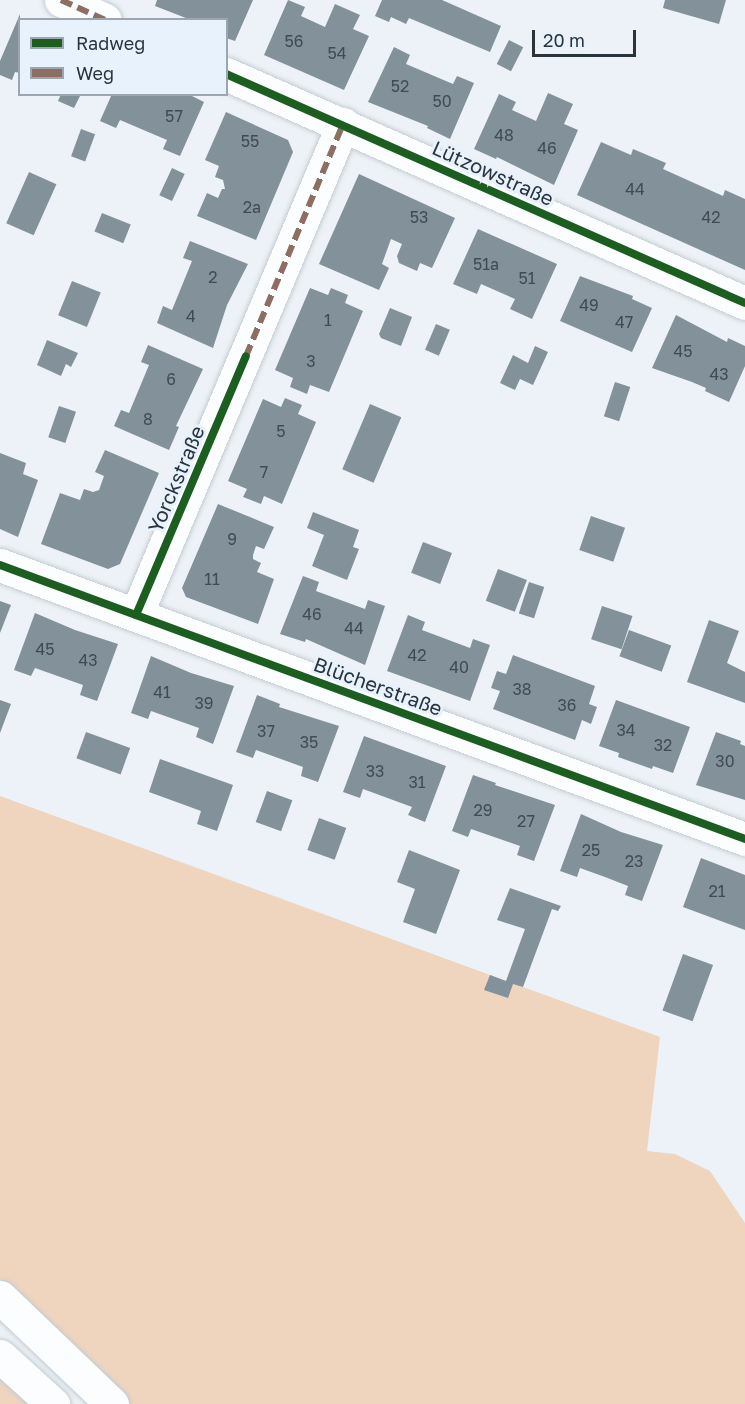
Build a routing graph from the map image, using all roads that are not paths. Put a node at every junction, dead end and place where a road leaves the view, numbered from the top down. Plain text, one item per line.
1 (61, 0) edge
2 (101, 18) edge
3 (228, 75) edge
4 (343, 124) junction
5 (745, 303) edge
6 (0, 565) edge
7 (136, 615) junction
8 (745, 839) edge
9 (0, 1298) edge
10 (0, 1356) edge
11 (53, 1404) edge
12 (112, 1404) edge

1 - 2 street
3 - 4 street, Lützowstraße
4 - 5 street, Lützowstraße
4 - 7 street, Yorckstraße
6 - 7 street, Blücherstraße
7 - 8 street, Blücherstraße
9 - 12 street
10 - 11 street

